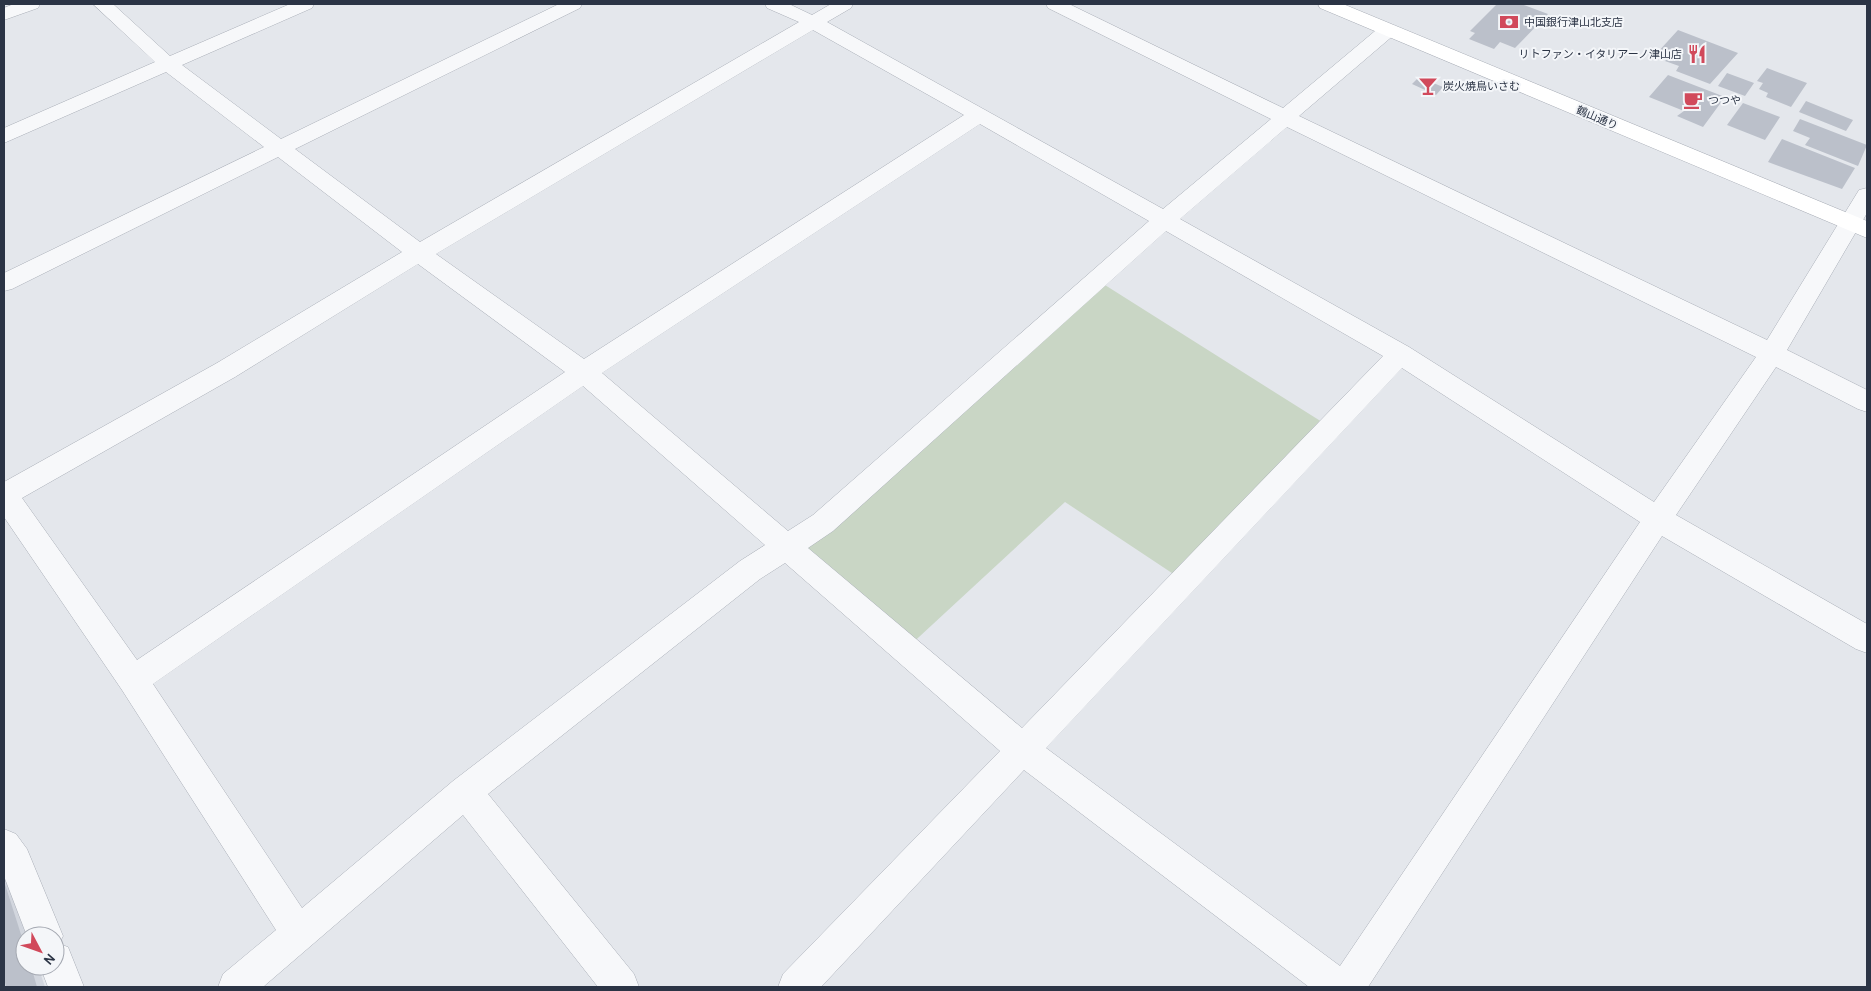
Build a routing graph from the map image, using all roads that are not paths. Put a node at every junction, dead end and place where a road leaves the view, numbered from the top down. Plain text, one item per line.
1 (31, 4) edge
2 (102, 4) edge
3 (305, 4) edge
4 (573, 4) edge
5 (774, 4) edge
6 (844, 4) edge
7 (1054, 4) edge
8 (1327, 4) edge
9 (4, 14) edge
10 (813, 22) junction
11 (1388, 30) junction
12 (168, 64) junction
13 (979, 115) junction
14 (1284, 117) junction
15 (4, 136) edge
16 (280, 148) junction
17 (1867, 195) edge
18 (1163, 221) junction
19 (1858, 227) edge
20 (419, 253) junction
21 (4, 283) edge
22 (1400, 354) junction
23 (1771, 355) junction
24 (584, 372) junction
25 (1867, 402) edge
26 (1658, 519) junction
27 (787, 546) junction
28 (1867, 639) edge
29 (133, 680) junction
30 (1023, 750) junction
31 (465, 792) junction
32 (4, 846) edge
33 (41, 926) edge
34 (298, 933) junction
35 (236, 987) edge
36 (621, 987) edge
37 (796, 987) edge
38 (1338, 987) edge
39 (1347, 987) edge

1 - 9 street
2 - 12 street
3 - 12 street
4 - 16 street
5 - 10 street
6 - 10 street
7 - 14 street
8 - 11 street, 鶴山通り
10 - 13 street
10 - 20 street
11 - 14 street
11 - 19 street, 鶴山通り
12 - 15 street
12 - 16 street
13 - 18 street
13 - 24 street
14 - 18 street
14 - 23 street
16 - 20 street
16 - 21 street
17 - 19 street
18 - 22 street
18 - 27 street
19 - 23 street
20 - 24 street
20 - 29 street
22 - 26 street
22 - 30 street
23 - 25 street
23 - 26 street
24 - 27 street
24 - 29 street
26 - 28 street
26 - 39 street
27 - 30 street
27 - 31 street
29 - 34 street
30 - 37 street
30 - 38 street
31 - 34 street
31 - 36 street
32 - 33 street
34 - 35 street

